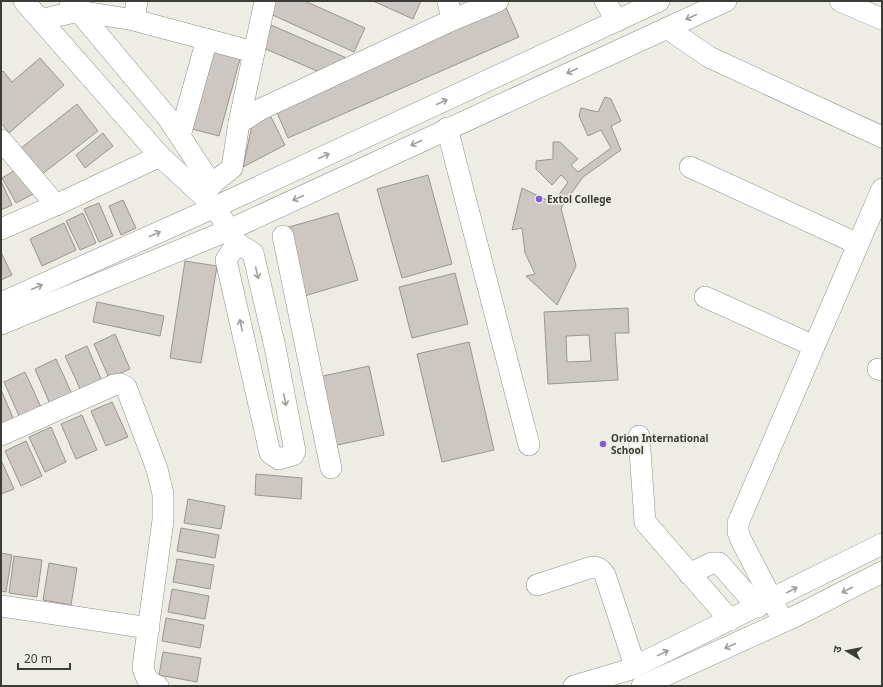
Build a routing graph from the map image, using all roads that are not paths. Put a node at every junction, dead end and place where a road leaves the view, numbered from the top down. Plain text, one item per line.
1 (24, 1) edge
2 (265, 1) edge
3 (498, 1) edge
4 (605, 1) edge
5 (659, 1) edge
6 (726, 1) edge
7 (840, 1) edge
8 (74, 6) edge
9 (135, 10) edge
10 (450, 10) edge
11 (882, 19) edge
12 (41, 20) junction
13 (616, 21) junction
14 (667, 28) junction
15 (207, 39) junction
16 (254, 52) junction
17 (239, 123) junction
18 (447, 128) junction
19 (180, 136) junction
20 (882, 137) edge
21 (1, 140) edge
22 (160, 156) junction
23 (690, 167) dead end
24 (206, 189) junction
25 (882, 189) edge
26 (56, 205) junction
27 (215, 207) junction
28 (1, 229) edge
29 (282, 236) dead end
30 (233, 237) junction
31 (858, 244) junction
32 (705, 297) dead end
33 (1, 303) edge
34 (1, 324) edge
35 (304, 341) junction
36 (814, 346) junction
37 (275, 347) junction
38 (248, 354) junction
39 (1, 435) edge
40 (639, 436) dead end
41 (529, 445) dead end
42 (331, 468) dead end
43 (882, 544) edge
44 (882, 572) edge
45 (689, 574) junction
46 (537, 586) dead end
47 (765, 603) junction
48 (1, 606) edge
49 (730, 620) junction
50 (783, 621) junction
51 (149, 628) junction
52 (626, 675) edge
53 (158, 686) edge
54 (574, 686) edge
55 (642, 686) edge

1 - 12 street
2 - 16 street
3 - 10 street
4 - 13 street
5 - 13 street
6 -> 14 street
7 - 11 street
8 - 9 street
8 - 12 street
8 - 19 street
9 - 15 street
10 - 17 street
12 - 22 street
27 -> 13 street
14 -> 18 street
14 - 20 street
15 - 16 street
15 - 19 street
16 - 17 street
17 - 24 street
18 -> 30 street
18 - 41 street
19 - 24 street
21 - 26 street
22 - 24 street
22 - 26 street
23 - 31 street
24 - 27 street
25 - 31 street
26 - 28 street
27 - 30 street
33 -> 27 street
29 - 35 street
30 - 34 street
30 -> 37 street
38 -> 30 street
31 - 36 street
32 - 36 street
35 - 37 street
35 - 42 street
36 - 47 street
37 - 38 street
37 -> 38 street
39 - 51 street
40 - 45 street
47 -> 43 street
44 -> 50 street
45 - 47 street
45 - 49 street
46 - 52 street
47 - 49 street
47 - 50 street
48 - 51 street
52 -> 49 street
50 -> 55 street
51 - 53 street
52 - 54 street

